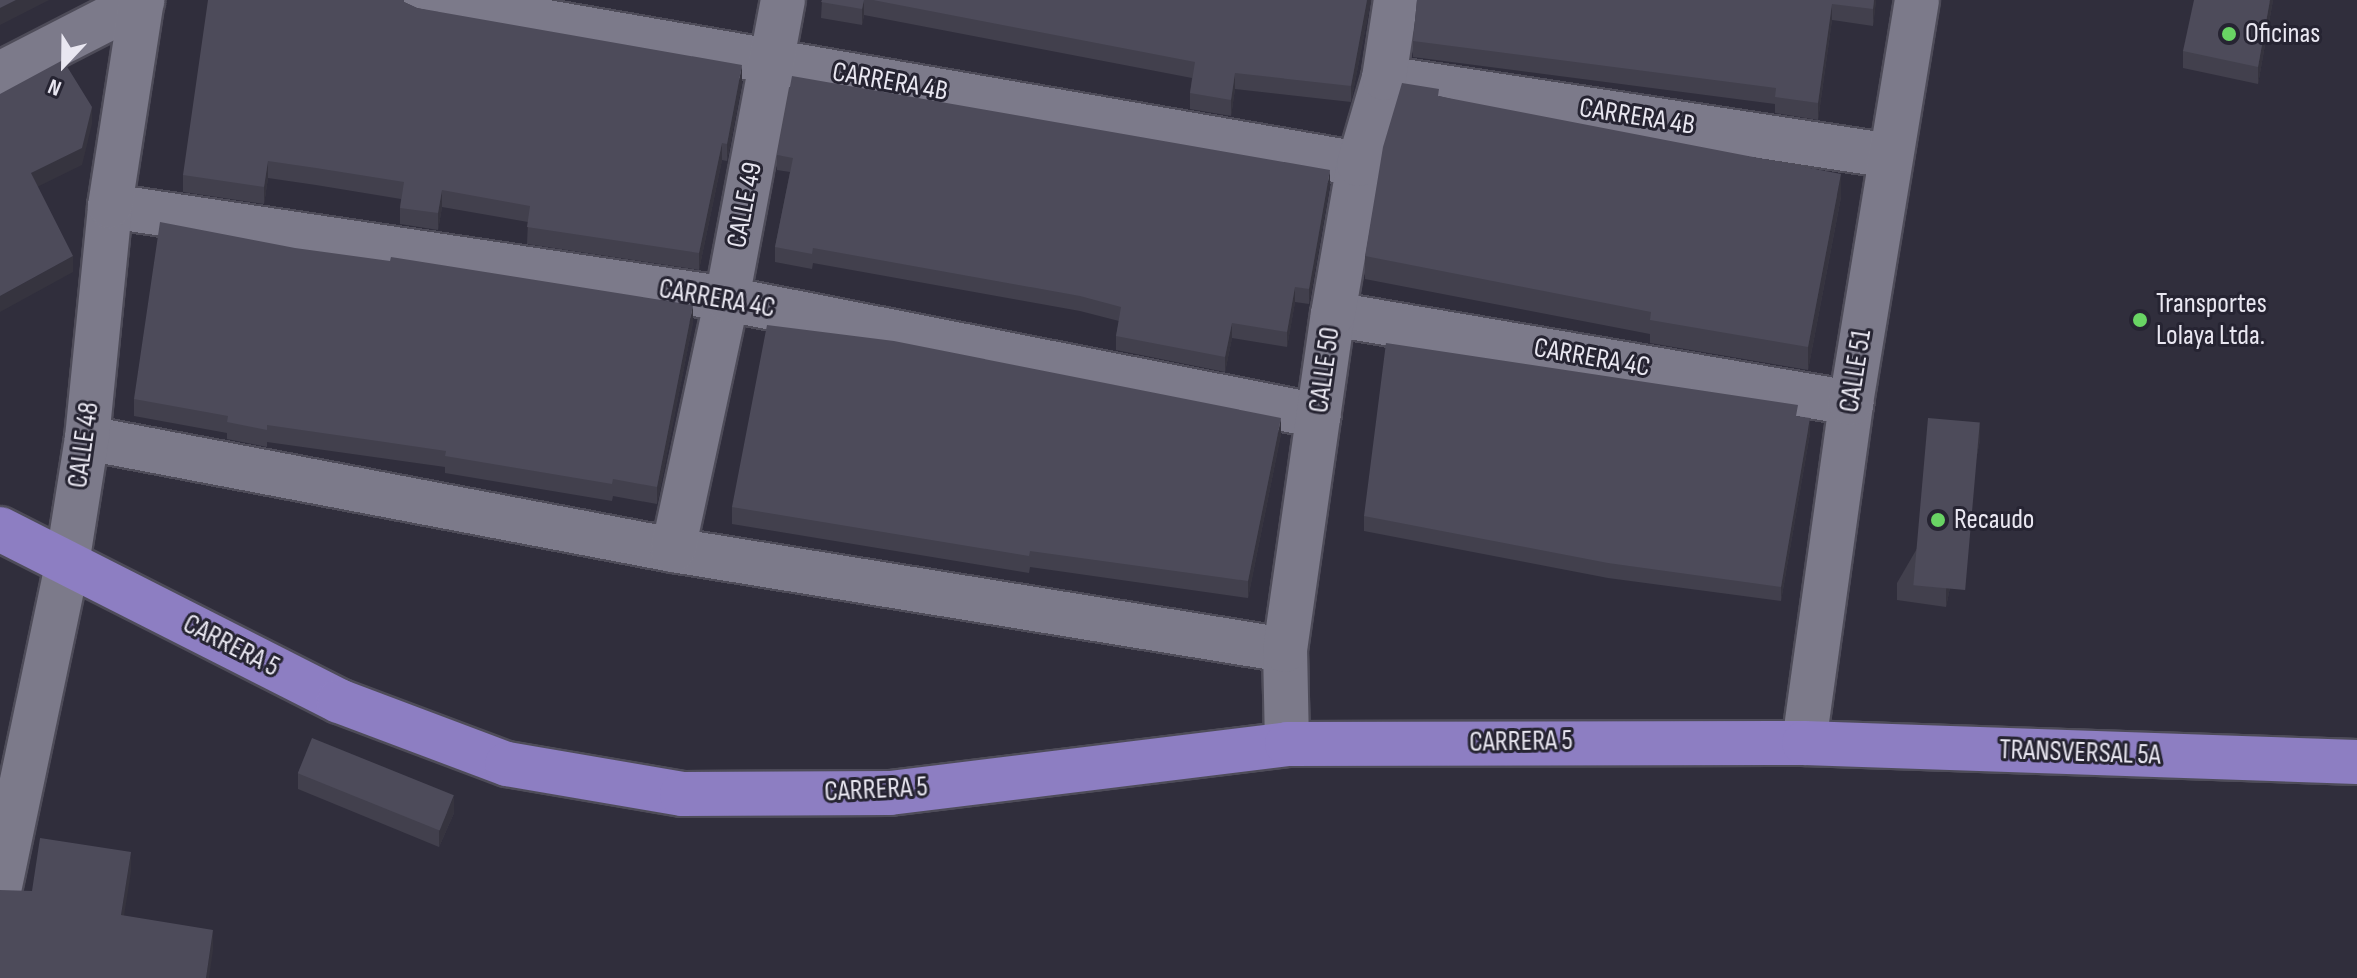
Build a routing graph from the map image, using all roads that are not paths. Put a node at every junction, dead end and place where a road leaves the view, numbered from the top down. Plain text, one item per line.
1 (421, 0) edge
2 (783, 0) edge
3 (1396, 0) edge
4 (1917, 0) edge
5 (142, 1) edge
6 (772, 61) junction
7 (0, 74) edge
8 (1384, 78) junction
9 (1891, 156) junction
10 (1359, 164) junction
11 (110, 206) junction
12 (727, 299) junction
13 (1333, 314) junction
14 (1851, 403) junction
15 (1319, 416) junction
16 (87, 438) junction
17 (0, 529) edge
18 (673, 550) junction
19 (67, 564) junction
20 (1285, 650) junction
21 (1804, 743) junction
22 (1287, 744) junction
23 (2357, 762) edge
24 (0, 886) edge

1 - 6 street, CARRERA 4B
2 - 6 street, CALLE 49
3 - 8 street, CALLE 50
4 - 9 street, CALLE 51
5 - 7 street
5 - 11 street, CALLE 48
6 - 10 street, CARRERA 4B
6 - 12 street, CALLE 49
8 - 9 street, CARRERA 4B
8 - 10 street, CALLE 50
9 - 14 street, CALLE 51
10 - 13 street, CALLE 50
11 - 12 street, CARRERA 4C
11 - 16 street, CALLE 48
12 - 15 street, CARRERA 4C
12 - 18 street, CALLE 49
13 - 14 street, CARRERA 4C
13 - 15 street, CALLE 50
14 - 21 street, CALLE 51
15 - 20 street, CALLE 50
16 - 18 street
16 - 19 street, CALLE 48
17 - 19 main road, CARRERA 5
18 - 20 street
19 - 22 main road, CARRERA 5
19 - 24 street, CALLE 48
20 - 22 street, CALLE 50
21 - 22 main road, CARRERA 5
21 - 23 main road, TRANSVERSAL 5A

